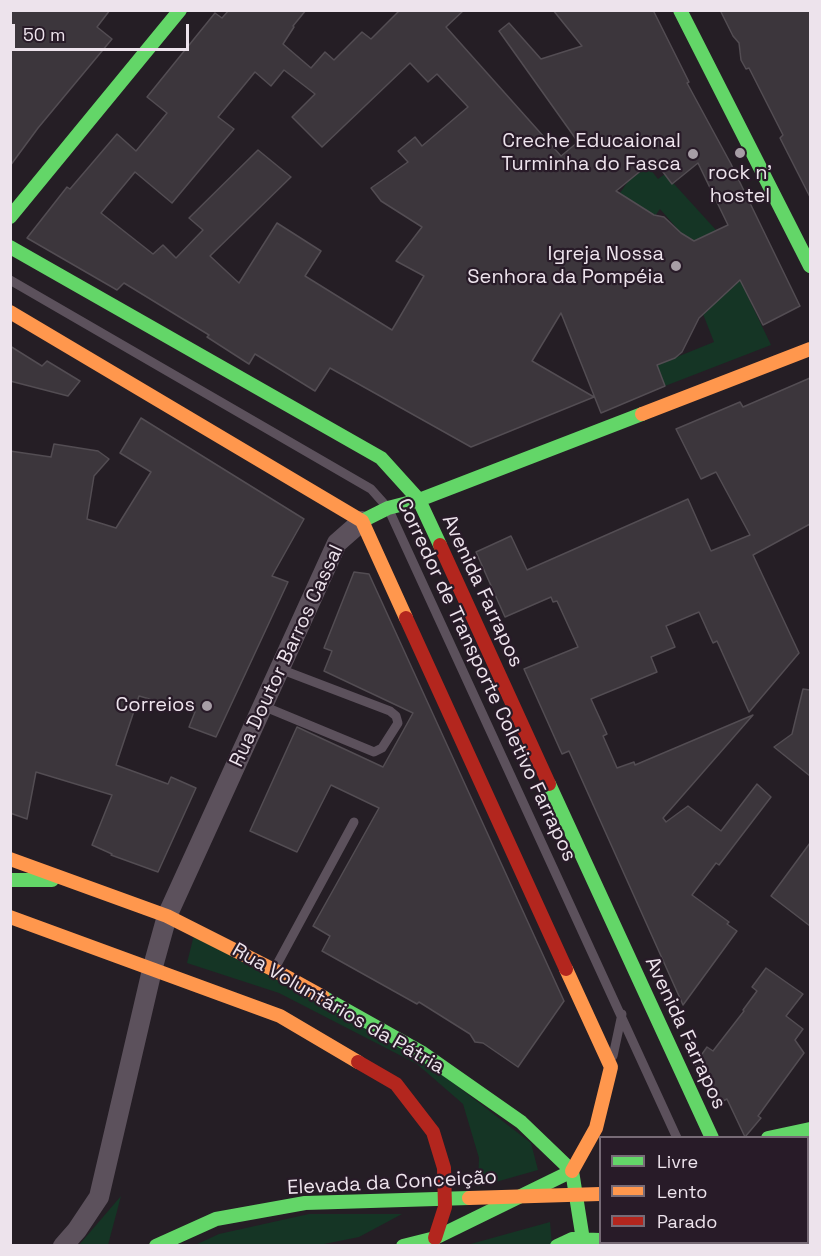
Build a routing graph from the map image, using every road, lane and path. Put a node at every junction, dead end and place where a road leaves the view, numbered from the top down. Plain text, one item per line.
1 (180, 10) edge
2 (680, 10) edge
3 (10, 217) edge
4 (10, 247) edge
5 (810, 266) edge
6 (10, 280) edge
7 (10, 312) edge
8 (810, 349) edge
9 (418, 500) junction
10 (388, 508) junction
11 (362, 521) junction
12 (280, 669) junction
13 (263, 706) junction
14 (354, 822) dead end
15 (10, 859) edge
16 (68, 879) junction
17 (10, 880) edge
18 (10, 916) edge
19 (167, 916) junction
20 (152, 970) junction
21 (274, 970) junction
22 (622, 1014) junction
23 (611, 1067) junction
24 (810, 1129) edge
25 (677, 1136) edge
26 (712, 1136) edge
27 (773, 1136) edge
28 (572, 1171) junction
29 (599, 1194) edge
30 (435, 1238) junction
31 (599, 1240) edge
32 (63, 1245) edge
33 (156, 1245) edge
34 (403, 1245) edge
35 (557, 1245) edge
36 (584, 1245) edge

1 - 3 main road
2 - 5 main road
4 - 9 main road, Avenida Farrapos
6 - 10 lane, Corredor de Transporte Coletivo Farrapos
7 - 11 main road
8 - 9 main road, Rua Doutor Barros Cassal
9 - 10 main road, Rua Doutor Barros Cassal
9 - 26 main road, Avenida Farrapos
10 - 11 main road, Rua Doutor Barros Cassal
10 - 22 lane, Corredor de Transporte Coletivo Farrapos
11 - 12 street, Rua Doutor Barros Cassal
11 - 23 main road
12 - 13 street, Rua Doutor Barros Cassal
12 - 13 lane
13 - 19 street, Rua Doutor Barros Cassal
14 - 21 lane
15 - 16 main road, Rua Voluntários da Pátria
16 - 17 main road
16 - 19 main road, Rua Voluntários da Pátria
18 - 20 main road, Rua Voluntários da Pátria
19 - 20 street, Rua Doutor Barros Cassal
19 - 21 main road, Rua Voluntários da Pátria
20 - 30 main road, Rua Voluntários da Pátria
20 - 32 street, Rua Doutor Barros Cassal
21 - 28 main road, Rua Voluntários da Pátria
22 - 23 lane
22 - 25 lane, Corredor de Transporte Coletivo Farrapos
23 - 28 main road
24 - 27 main road
28 - 30 main road
28 - 36 main road
29 - 33 main road, Elevada da Conceição
30 - 34 main road
31 - 35 main road

